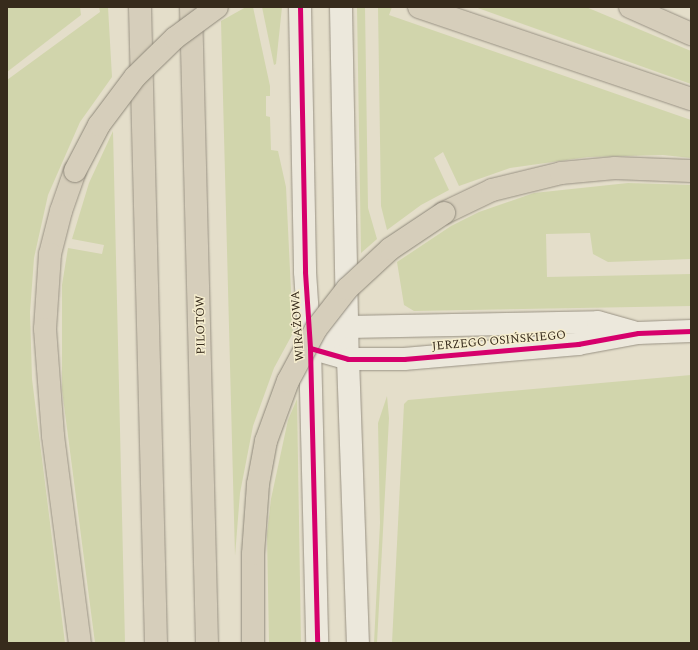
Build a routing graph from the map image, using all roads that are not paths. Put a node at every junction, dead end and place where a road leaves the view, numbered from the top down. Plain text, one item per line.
1 (140, 7) edge
2 (191, 7) edge
3 (217, 7) edge
4 (300, 7) edge
5 (341, 7) edge
6 (419, 7) edge
7 (630, 7) edge
8 (691, 34) edge
9 (691, 99) edge
10 (691, 171) edge
11 (348, 327) junction
12 (691, 331) edge
13 (638, 333) junction
14 (310, 348) junction
15 (348, 359) junction
16 (80, 643) edge
17 (156, 643) edge
18 (207, 643) edge
19 (253, 643) edge
20 (317, 643) edge
21 (358, 643) edge

1 - 17 highway
2 - 18 highway, PILOTÓW
3 - 16 highway, bridge
4 - 14 street, WIRAŻOWA
5 - 11 street
6 - 9 highway
7 - 8 highway
10 - 19 highway, bridge
11 - 13 street, JERZEGO OSIŃSKIEGO
11 - 14 street
11 - 15 street
12 - 13 street, JERZEGO OSIŃSKIEGO
13 - 15 street, JERZEGO OSIŃSKIEGO
14 - 15 street, JERZEGO OSIŃSKIEGO
14 - 20 street, WIRAŻOWA
15 - 21 street

